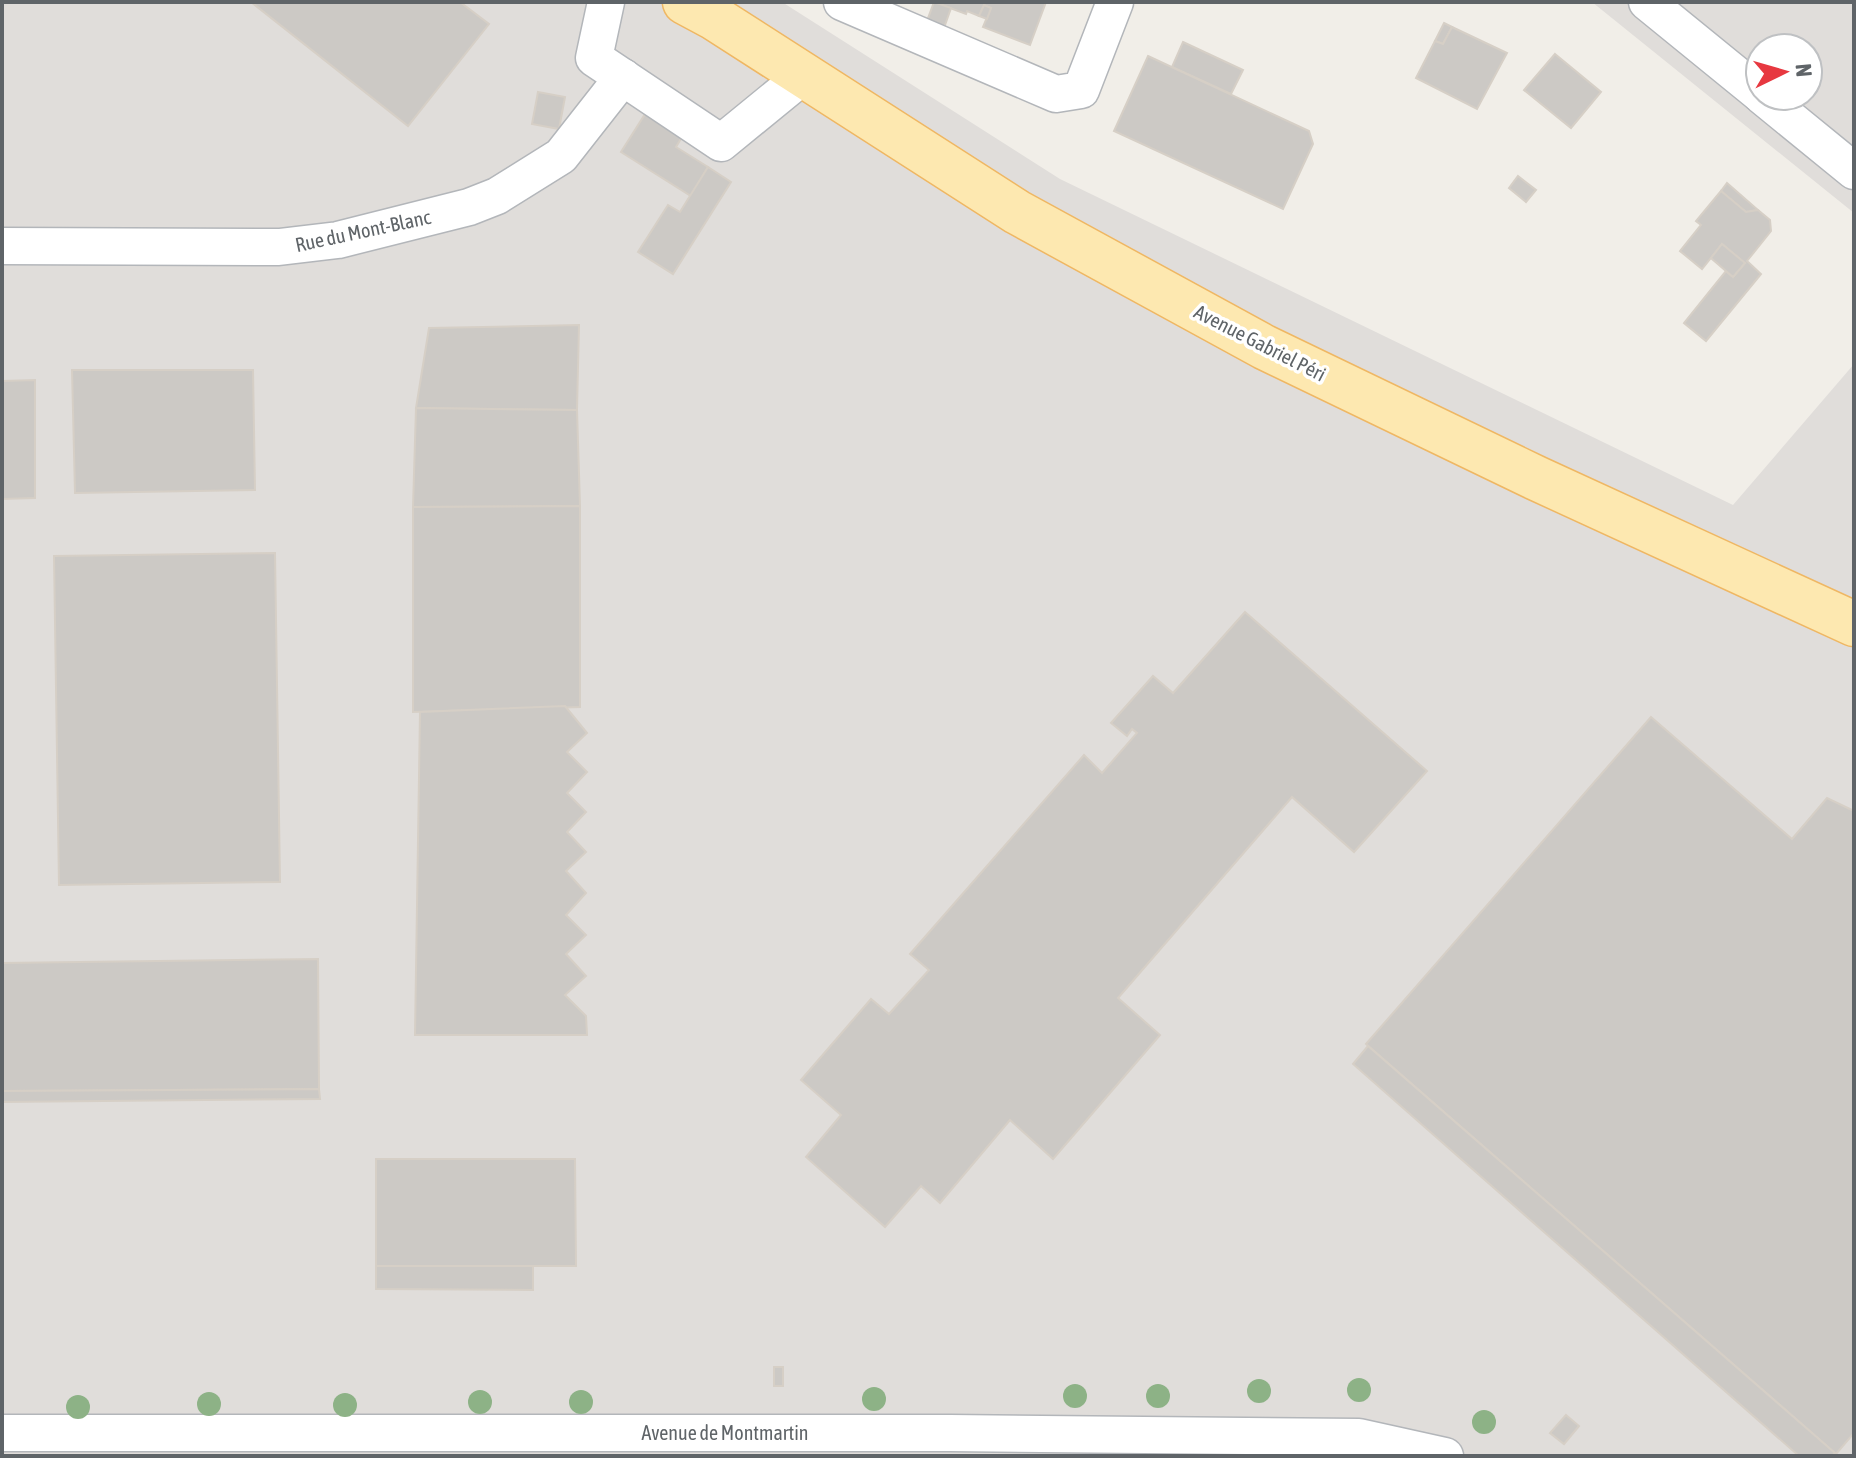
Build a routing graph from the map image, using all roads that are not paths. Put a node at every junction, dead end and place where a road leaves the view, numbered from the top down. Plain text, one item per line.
1 (606, 2) edge
2 (842, 2) edge
3 (1115, 2) edge
4 (1647, 2) edge
5 (698, 7) edge
6 (803, 76) junction
7 (623, 77) junction
8 (1744, 81) edge
9 (1782, 112) edge
10 (1854, 171) edge
11 (2, 246) edge
12 (1848, 620) edge
13 (2, 1433) edge
14 (1445, 1456) edge

1 - 7 street
2 - 3 street
4 - 8 street
5 - 6 main road, Avenue Gabriel Péri
6 - 7 street
6 - 12 main road, Avenue Gabriel Péri
7 - 11 street, Rue du Mont-Blanc
9 - 10 street
13 - 14 street, Avenue de Montmartin

